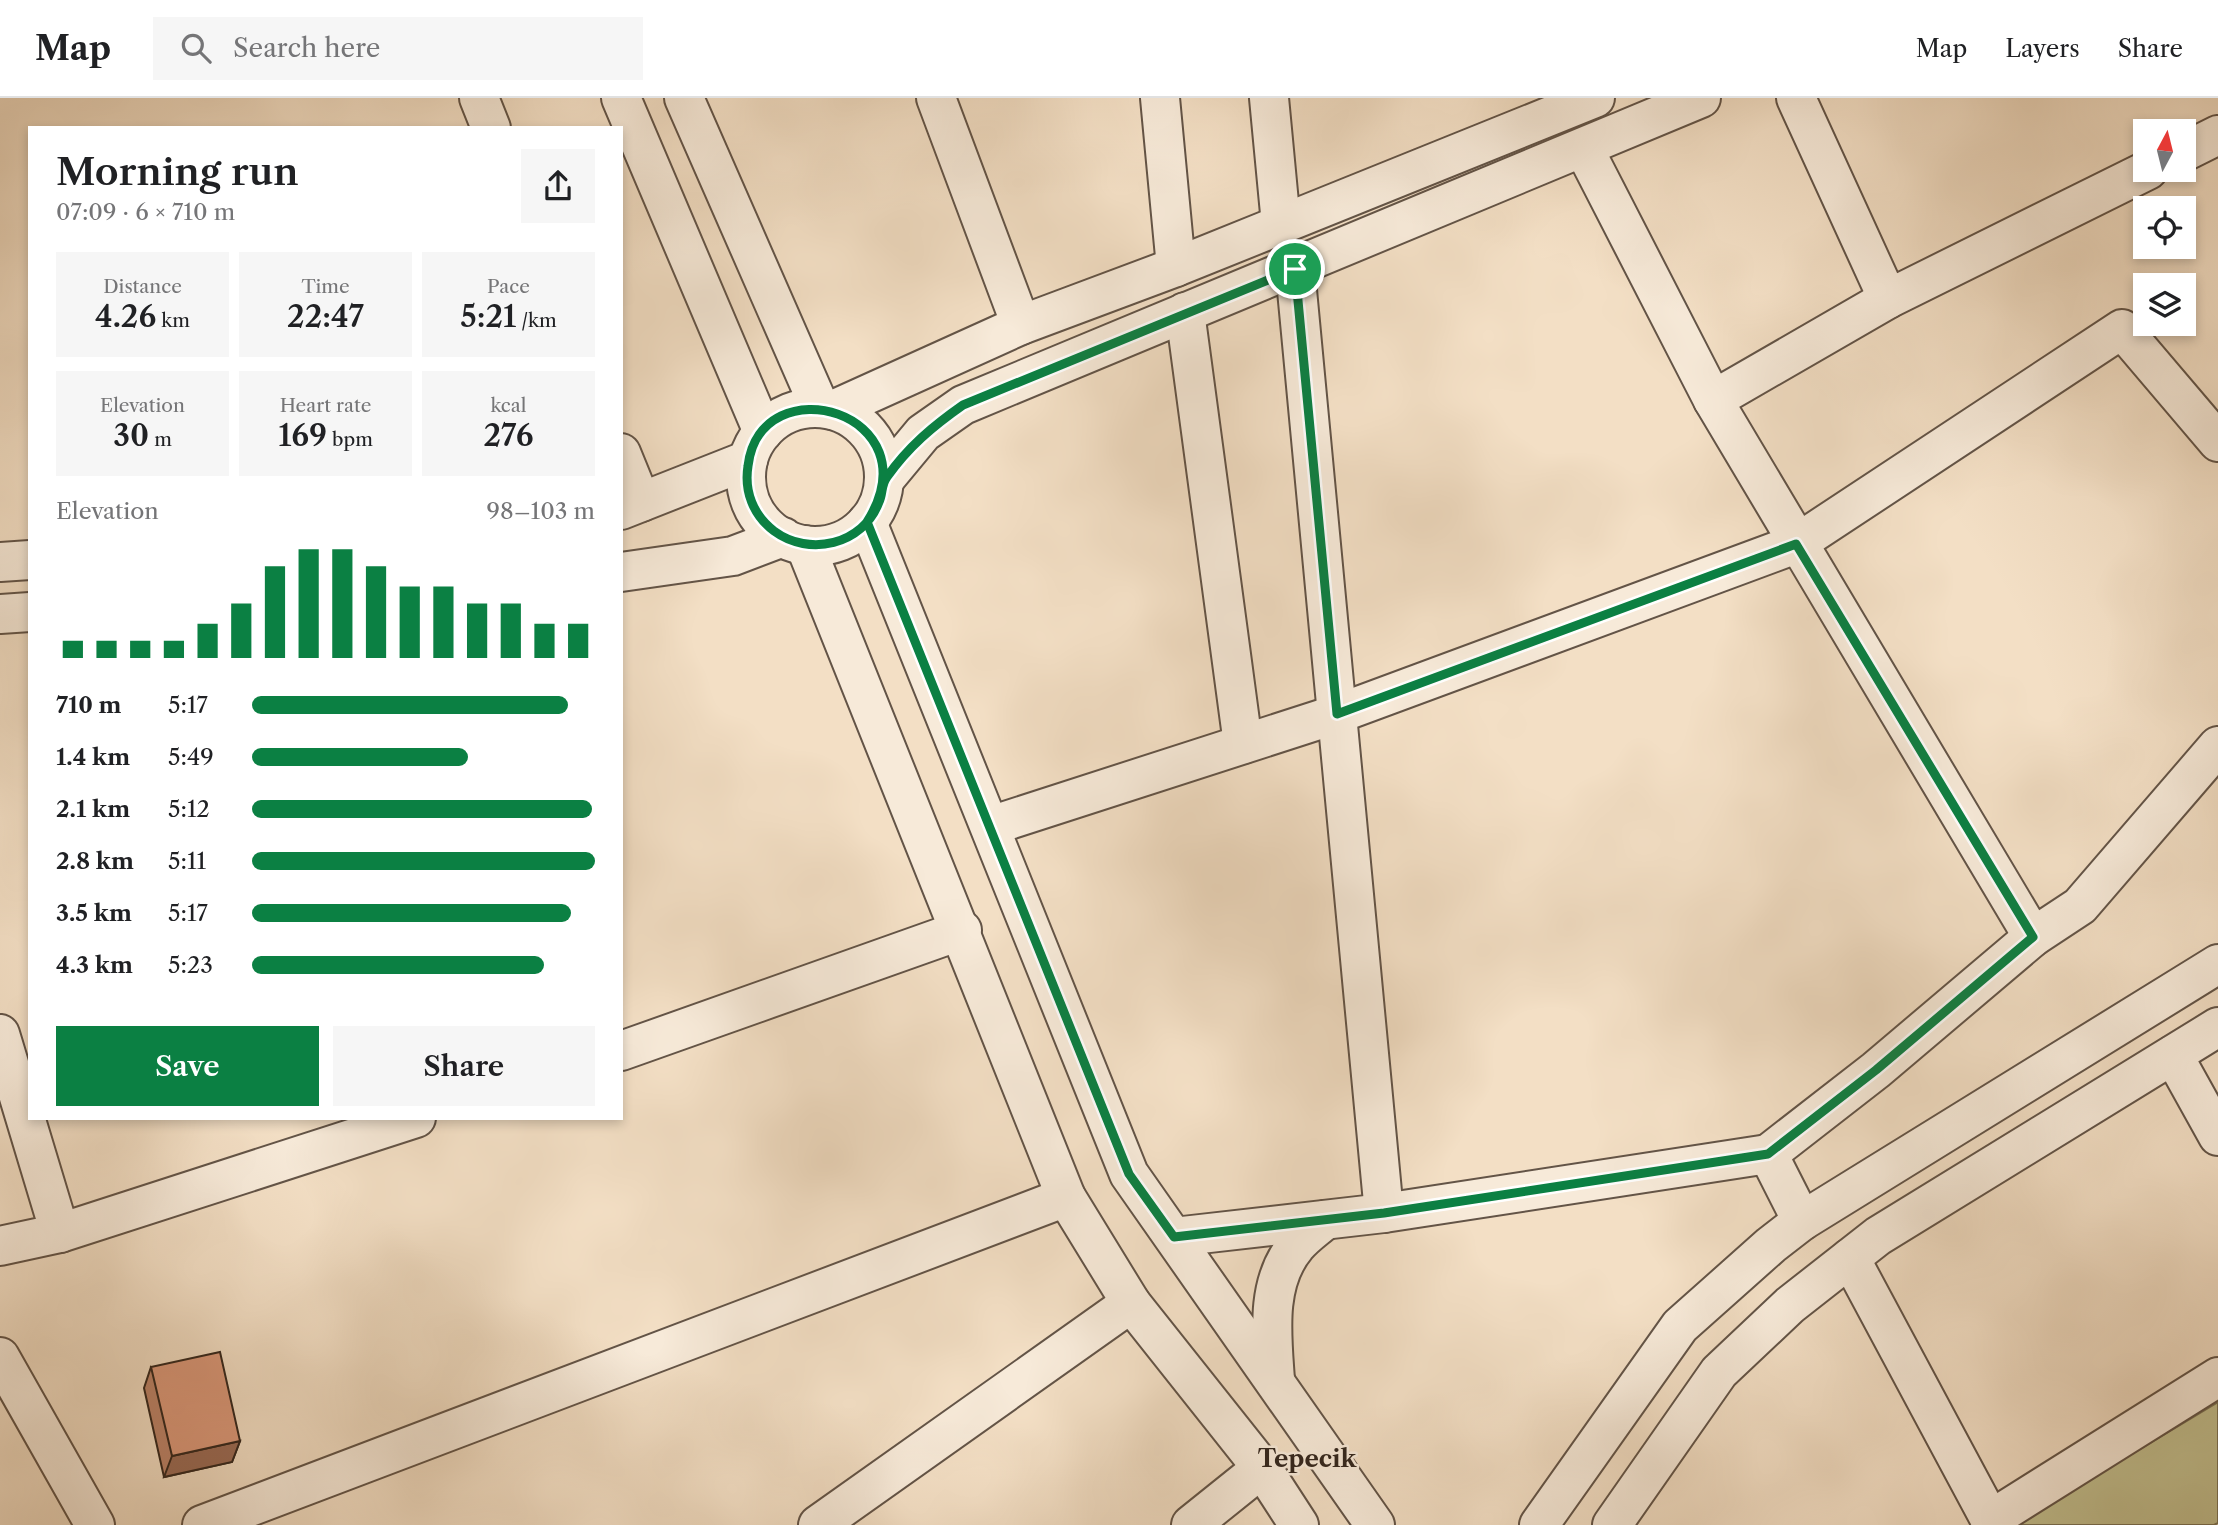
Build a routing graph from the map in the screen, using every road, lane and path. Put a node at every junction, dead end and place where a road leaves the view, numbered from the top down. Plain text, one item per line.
1 (479, 98) edge
2 (621, 98) edge
3 (684, 98) edge
4 (936, 98) edge
5 (1160, 98) edge
6 (1269, 98) edge
7 (1595, 98) edge
8 (1701, 98) edge
9 (1796, 98) edge
10 (490, 126) edge
11 (2218, 135) edge
12 (2196, 146) edge
13 (1584, 149) junction
14 (2133, 177) edge
15 (1281, 225) junction
16 (1176, 267) junction
17 (1295, 269) junction
18 (1888, 299) junction
19 (1185, 312) junction
20 (1021, 325) junction
21 (1713, 400) junction
22 (827, 409) junction
23 (2215, 433) edge
24 (755, 446) junction
25 (623, 464) edge
26 (884, 480) junction
27 (631, 506) edge
28 (867, 522) junction
29 (794, 541) junction
30 (1796, 544) junction
31 (28, 560) edge
32 (0, 562) edge
33 (623, 572) edge
34 (28, 612) edge
35 (0, 614) edge
36 (1337, 714) junction
37 (1243, 744) junction
38 (2218, 746) edge
39 (989, 826) junction
40 (962, 930) junction
41 (2033, 937) junction
42 (2218, 964) edge
43 (2218, 1027) edge
44 (0, 1034) edge
45 (623, 1050) edge
46 (2173, 1055) junction
47 (410, 1120) edge
48 (2218, 1136) edge
49 (1768, 1154) junction
50 (1066, 1196) junction
51 (1384, 1213) junction
52 (1325, 1220) junction
53 (1802, 1222) junction
54 (60, 1233) junction
55 (1174, 1237) junction
56 (0, 1246) edge
57 (1850, 1258) junction
58 (1131, 1303) junction
59 (0, 1357) edge
60 (2218, 1377) edge
61 (1275, 1380) junction
62 (1262, 1468) junction
63 (1991, 1523) edge
64 (95, 1525) edge
65 (202, 1525) edge
66 (818, 1525) edge
67 (1191, 1525) edge
68 (1299, 1525) edge
69 (1375, 1525) edge
70 (1539, 1525) edge
71 (1612, 1525) edge

1 - 10 street
2 - 24 street
3 - 22 street
4 - 20 street
5 - 16 street
6 - 15 street
7 - 15 street
8 - 13 street
9 - 18 street
11 - 12 street
13 - 17 street
13 - 21 street
14 - 18 street
15 - 16 street
16 - 20 street
17 - 19 street
17 - 36 street
18 - 21 street
19 - 26 street
19 - 37 street
20 - 22 street
21 - 30 street
22 - 24 street
22 - 26 street
23 - 30 street
24 - 27 street
24 - 29 street
25 - 27 street
26 - 28 street
28 - 29 street
28 - 39 street
29 - 33 street
29 - 40 street
30 - 36 street
30 - 41 street
31 - 32 street
34 - 35 street
36 - 37 street
36 - 51 street
37 - 39 street
38 - 41 street
39 - 55 street
40 - 45 street
40 - 50 street
41 - 49 street
42 - 53 street
43 - 46 street
44 - 54 street
46 - 48 street
46 - 57 street
47 - 54 street
49 - 51 street
49 - 53 street
50 - 58 street
50 - 65 street
51 - 52 street
52 - 55 street
52 - 61 street
53 - 70 street
54 - 56 street
55 - 61 street
57 - 63 street
57 - 71 street
58 - 62 street
58 - 66 street
59 - 64 street
60 - 63 street
61 - 69 street
62 - 67 street
62 - 68 street

